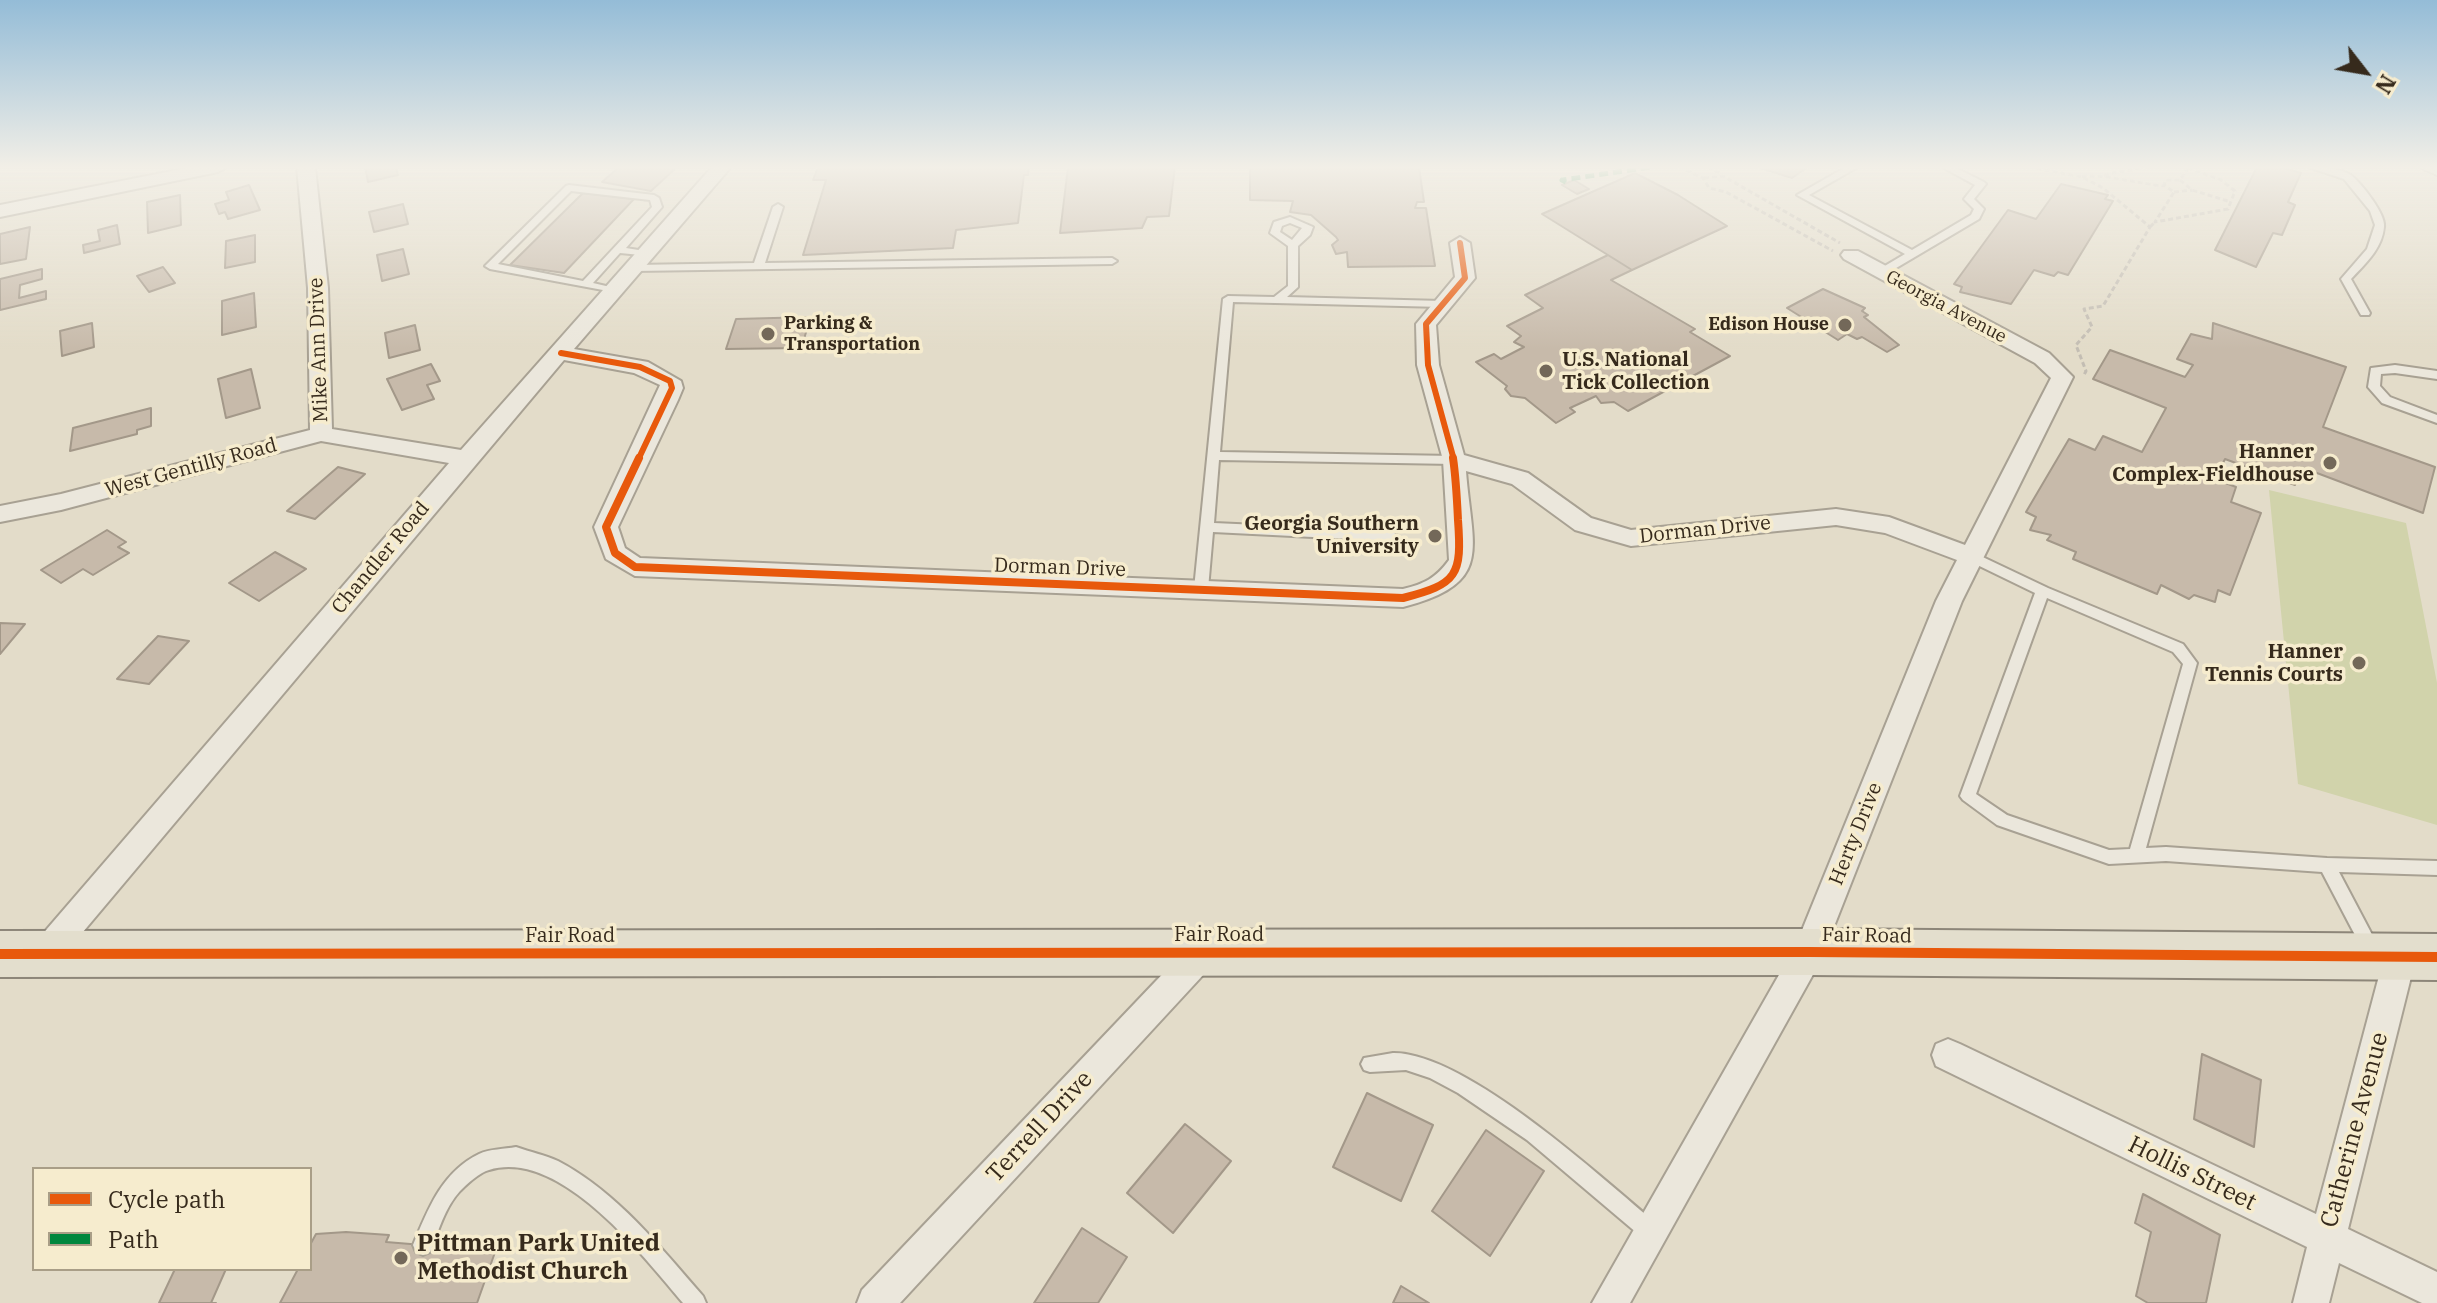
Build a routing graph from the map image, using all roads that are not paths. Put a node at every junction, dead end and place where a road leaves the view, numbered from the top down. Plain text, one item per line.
1 (312, 228) edge
2 (529, 228) edge
3 (647, 228) edge
4 (662, 228) edge
5 (771, 228) edge
6 (1863, 228) edge
7 (1957, 228) edge
8 (2379, 228) edge
9 (1460, 243) dead end
10 (1293, 245) dead end
11 (1912, 254) junction
12 (1851, 255) road end
13 (633, 257) junction
14 (1112, 261) dead end
15 (759, 265) junction
16 (1882, 272) junction
17 (587, 283) junction
18 (615, 291) junction
19 (1279, 298) junction
20 (1443, 304) junction
21 (2365, 313) dead end
22 (561, 353) junction
23 (2042, 358) joint
24 (2437, 375) edge
25 (2437, 419) edge
26 (321, 434) junction
27 (1213, 456) junction
28 (466, 458) junction
29 (1454, 460) junction
30 (61, 502) junction
31 (0, 514) edge
32 (1207, 527) junction
33 (0, 532) edge
34 (1392, 536) dead end
35 (1970, 556) junction
36 (1201, 589) junction
37 (2043, 591) junction
38 (2136, 856) junction
39 (2327, 865) junction
40 (2437, 868) edge
41 (1205, 951) junction
42 (1809, 952) junction
43 (22, 954) edge
44 (2404, 957) edge
45 (1948, 1055) dead end
46 (1370, 1064) dead end
47 (1651, 1232) junction
48 (2327, 1240) junction
49 (423, 1245) dead end
50 (2437, 1291) edge
51 (696, 1303) edge
52 (875, 1303) edge
53 (1610, 1303) edge
54 (2311, 1303) edge

1 - 26 street, Mike Ann Drive
2 - 17 lane
3 - 13 lane
4 - 13 street, Chandler Road
5 - 15 lane
6 - 11 lane
7 - 11 lane
8 - 21 lane
9 - 20 street, Dorman Drive
10 - 19 lane
11 - 16 lane
12 - 16 street, Georgia Avenue
13 - 15 lane
13 - 17 lane
13 - 18 street, Chandler Road
14 - 15 lane
16 - 23 street, Georgia Avenue
17 - 18 lane
18 - 22 street, Chandler Road
19 - 20 lane
19 - 27 lane
20 - 29 street, Dorman Drive
22 - 28 street, Chandler Road
22 - 36 street, Dorman Drive
23 - 35 street, Herty Drive
24 - 25 lane
26 - 28 street, Mike Ann Drive
26 - 30 street, West Gentilly Road
27 - 29 lane
27 - 32 lane
28 - 43 street, Chandler Road
29 - 35 street, Dorman Drive
29 - 36 street, Dorman Drive
30 - 31 street, West Gentilly Road
30 - 33 street, West Gentilly Road
32 - 34 lane
32 - 36 lane
35 - 37 lane
35 - 42 street, Herty Drive
37 - 38 lane
37 - 38 lane
38 - 39 lane
39 - 40 lane
39 - 44 lane
41 - 42 main road, Fair Road
41 - 43 main road, Fair Road
41 - 52 street, Terrell Drive
42 - 44 main road, Fair Road
42 - 47 street, Herty Drive
44 - 48 street, Catherine Avenue
45 - 48 street, Hollis Street
46 - 47 lane
47 - 53 street, Herty Drive
48 - 50 street, Hollis Street
48 - 54 street, Catherine Avenue
49 - 51 lane

